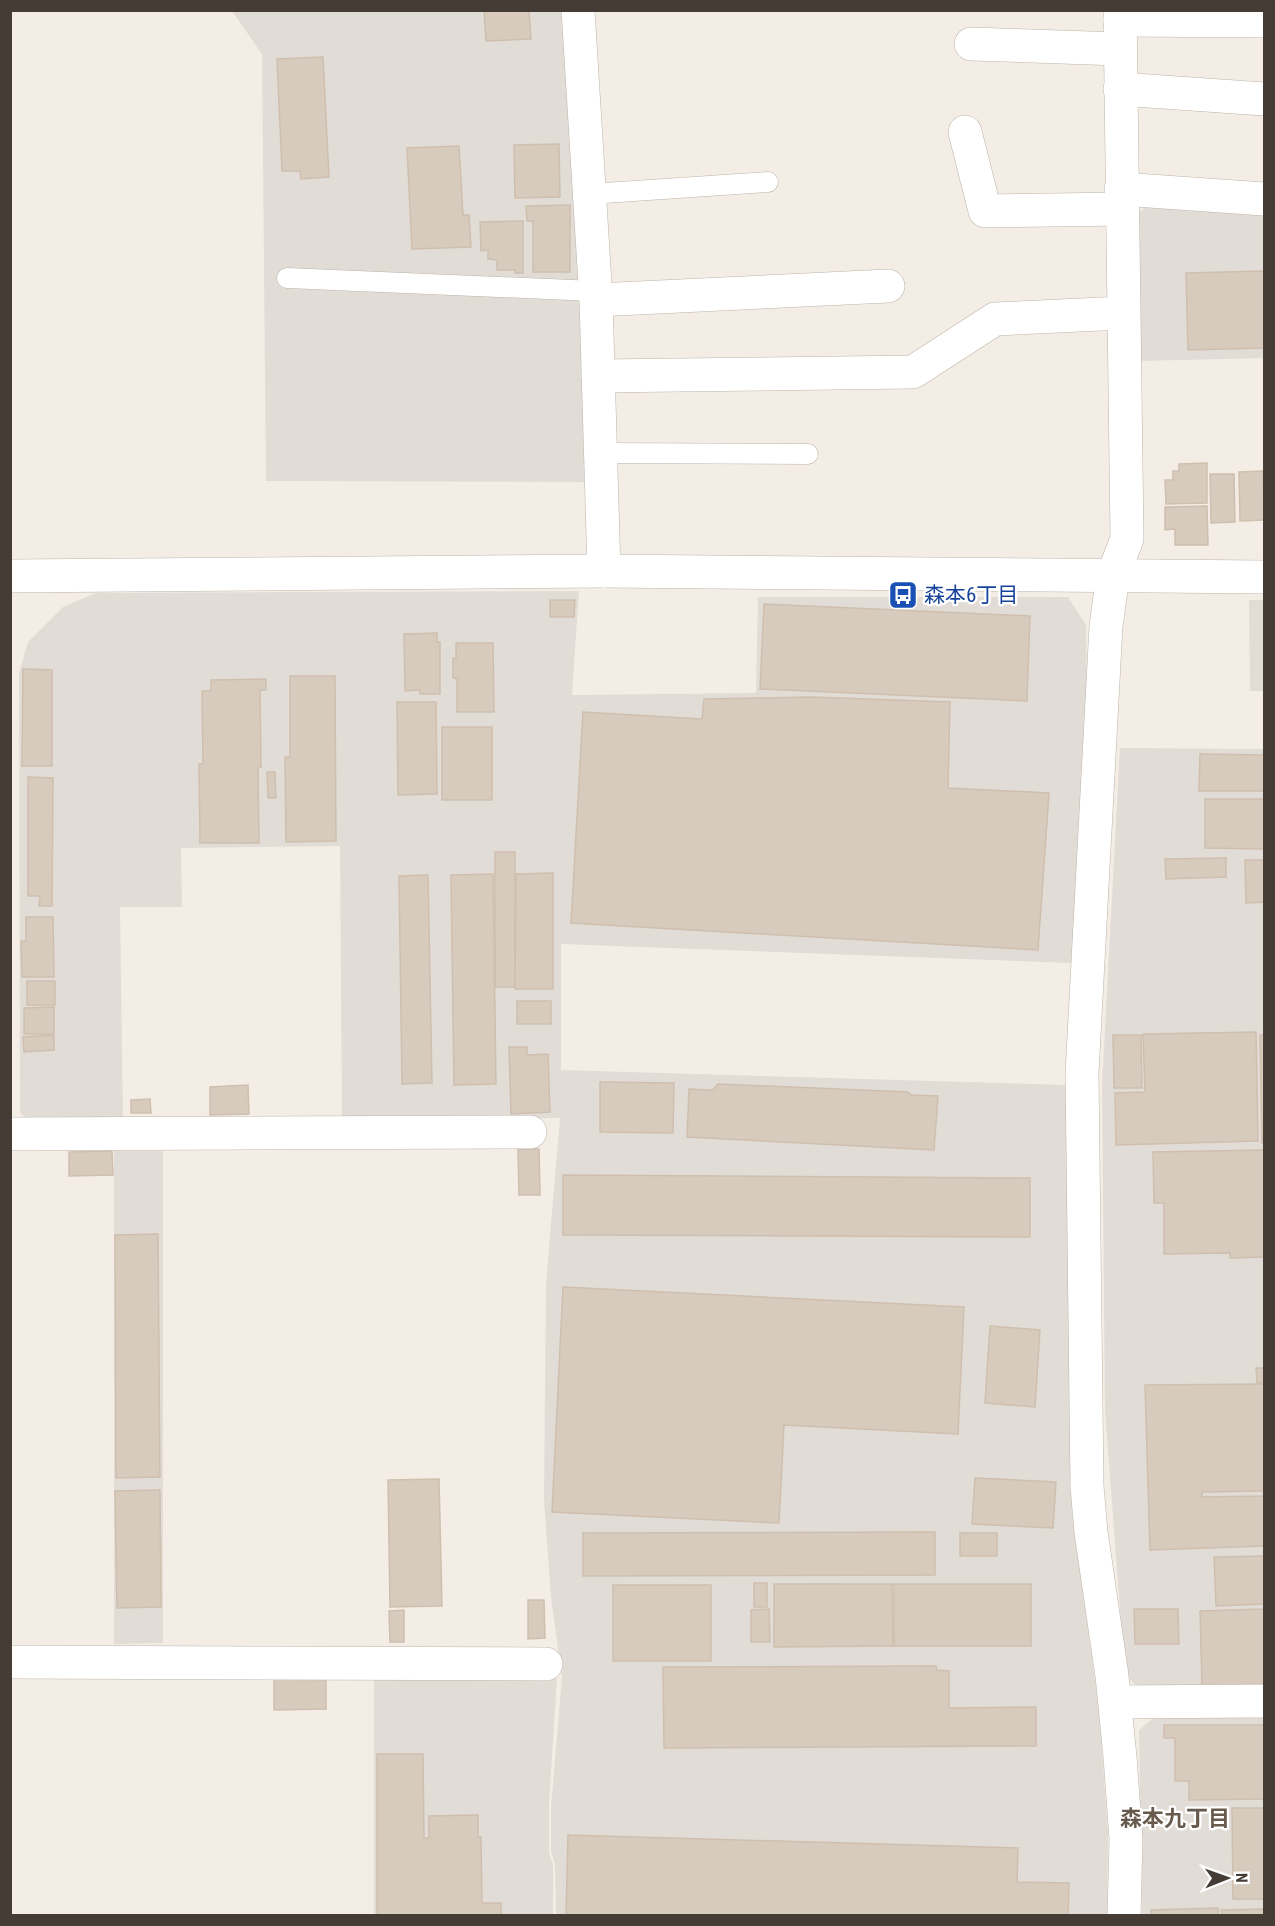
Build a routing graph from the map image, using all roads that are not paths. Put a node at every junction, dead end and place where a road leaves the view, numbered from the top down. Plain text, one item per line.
1 (578, 10) edge
2 (1264, 21) edge
3 (1120, 26) edge
4 (971, 44) dead end
5 (1120, 89) junction
6 (1264, 99) edge
7 (965, 132) dead end
8 (768, 182) dead end
9 (589, 194) junction
10 (1122, 199) junction
11 (1264, 199) edge
12 (287, 278) dead end
13 (871, 279) dead end
14 (595, 295) junction
15 (1123, 313) junction
16 (598, 376) junction
17 (600, 453) junction
18 (808, 454) dead end
19 (604, 571) junction
20 (1113, 575) junction
21 (10, 576) edge
22 (1264, 577) edge
23 (530, 1132) dead end
24 (10, 1134) edge
25 (10, 1662) edge
26 (546, 1664) dead end
27 (1264, 1701) edge
28 (1115, 1702) junction
29 (1124, 1916) edge

1 - 9 street
2 - 3 street
3 - 4 street
3 - 5 street
5 - 6 street
5 - 10 street
7 - 10 street
8 - 9 lane
9 - 14 street
10 - 11 street
10 - 15 street
12 - 14 lane
13 - 14 street
14 - 16 street
15 - 16 street
15 - 20 street
16 - 17 street
17 - 18 lane
17 - 19 street
19 - 20 street
19 - 21 street
20 - 22 street
20 - 28 street
23 - 24 street
25 - 26 street
27 - 28 street
28 - 29 street

